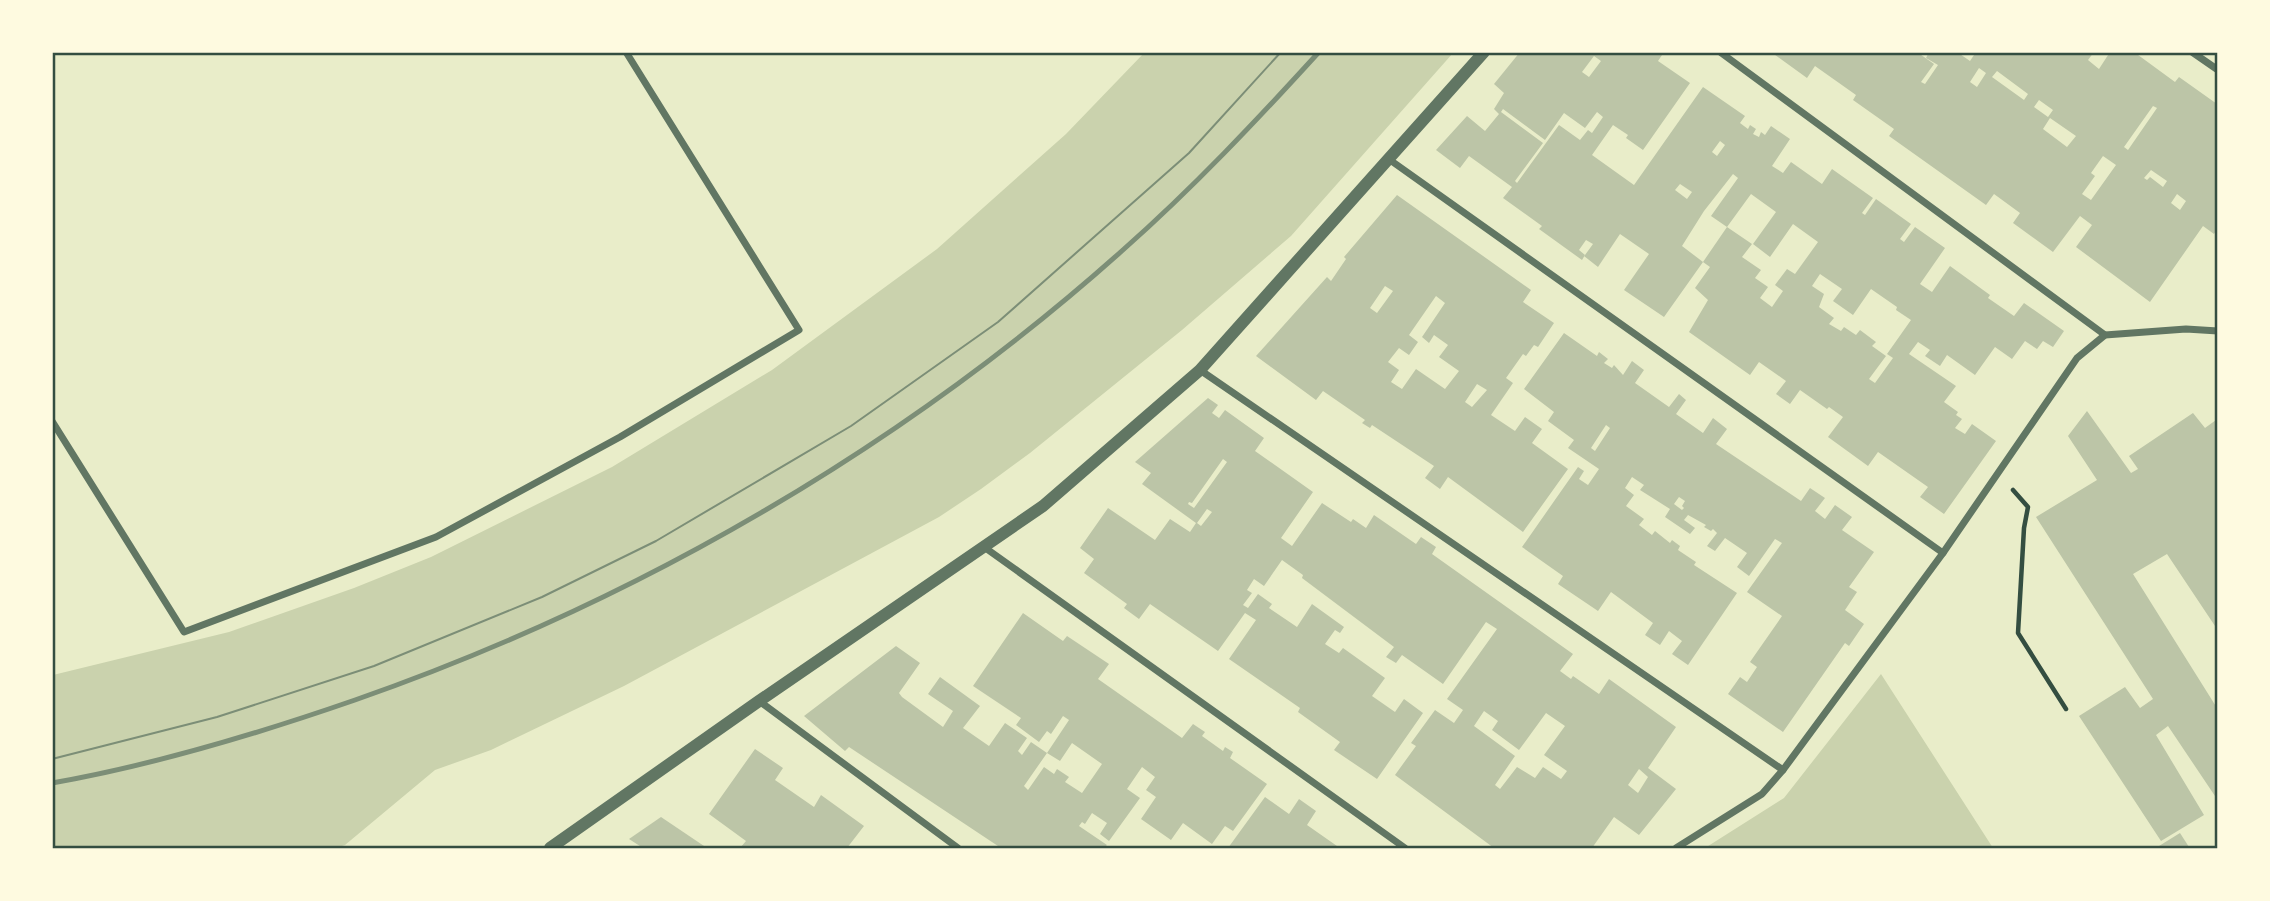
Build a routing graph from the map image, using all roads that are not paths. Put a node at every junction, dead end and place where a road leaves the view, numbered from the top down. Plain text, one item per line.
1 (626, 52) edge
2 (1484, 52) edge
3 (1720, 52) edge
4 (2192, 52) edge
5 (2217, 70) edge
6 (1390, 160) junction
7 (2217, 331) edge
8 (2105, 335) junction
9 (1200, 370) junction
10 (52, 421) edge
11 (984, 547) junction
12 (1943, 554) junction
13 (759, 701) junction
14 (1783, 770) junction
15 (550, 849) edge
16 (958, 849) edge
17 (1405, 849) edge
18 (1676, 849) edge

1 - 10 street
2 - 6 street
3 - 8 street
4 - 5 street
6 - 9 street
6 - 12 street
7 - 8 street
8 - 12 street
9 - 11 street
9 - 14 street
11 - 13 street
11 - 17 street
12 - 14 street
13 - 15 street
13 - 16 street
14 - 18 street

